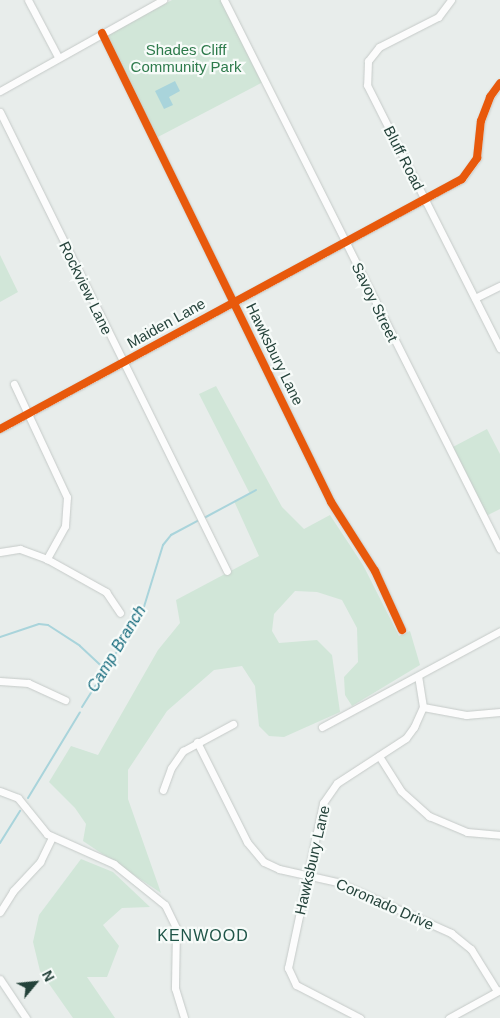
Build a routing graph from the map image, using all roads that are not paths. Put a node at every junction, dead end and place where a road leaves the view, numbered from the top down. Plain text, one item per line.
1 (28, 0) edge
2 (163, 0) edge
3 (224, 0) edge
4 (451, 0) edge
5 (102, 33) junction
6 (58, 57) junction
7 (500, 83) edge
8 (0, 91) edge
9 (0, 112) edge
10 (425, 198) junction
11 (345, 242) junction
12 (500, 286) edge
13 (475, 298) junction
14 (234, 301) junction
15 (500, 348) edge
16 (122, 362) junction
17 (14, 384) dead end
18 (28, 413) junction
19 (0, 429) edge
20 (500, 549) edge
21 (0, 552) edge
22 (47, 559) junction
23 (227, 571) dead end
24 (120, 613) dead end
25 (402, 630) dead end
26 (500, 631) edge
27 (418, 676) junction
28 (0, 681) edge
29 (65, 700) dead end
30 (423, 707) junction
31 (500, 712) edge
32 (232, 724) dead end
33 (322, 727) dead end
34 (197, 742) junction
35 (378, 756) junction
36 (163, 790) dead end
37 (0, 791) edge
38 (500, 835) edge
39 (52, 837) junction
40 (308, 875) junction
41 (0, 912) edge
42 (0, 978) edge
43 (499, 991) edge
44 (26, 1018) edge
45 (184, 1018) edge
46 (360, 1018) edge
47 (449, 1018) edge

1 - 6 street
2 - 5 street
3 - 11 street, Savoy Street
4 - 10 street, Bluff Road
5 - 6 street
5 - 14 street, Hawksbury Lane
6 - 8 street
7 - 10 street, Maiden Lane
9 - 16 street, Rockview Lane
10 - 11 street, Maiden Lane
10 - 13 street, Bluff Road
11 - 14 street, Maiden Lane
11 - 20 street, Savoy Street
12 - 13 street
13 - 15 street, Bluff Road
14 - 16 street, Maiden Lane
14 - 25 street, Hawksbury Lane
16 - 18 street, Maiden Lane
16 - 23 street, Rockview Lane
17 - 18 street
18 - 19 street, Maiden Lane
18 - 22 street
21 - 22 street
22 - 24 street
26 - 27 street
27 - 30 street
27 - 33 street
28 - 29 street
30 - 31 street
30 - 35 street, Hawksbury Lane
32 - 34 street
34 - 36 street
34 - 40 street, Coronado Drive
35 - 38 street
35 - 40 street, Hawksbury Lane
37 - 39 street
39 - 41 street
39 - 45 street
40 - 43 street, Coronado Drive
40 - 46 street, Hawksbury Lane
42 - 44 street
43 - 47 street

